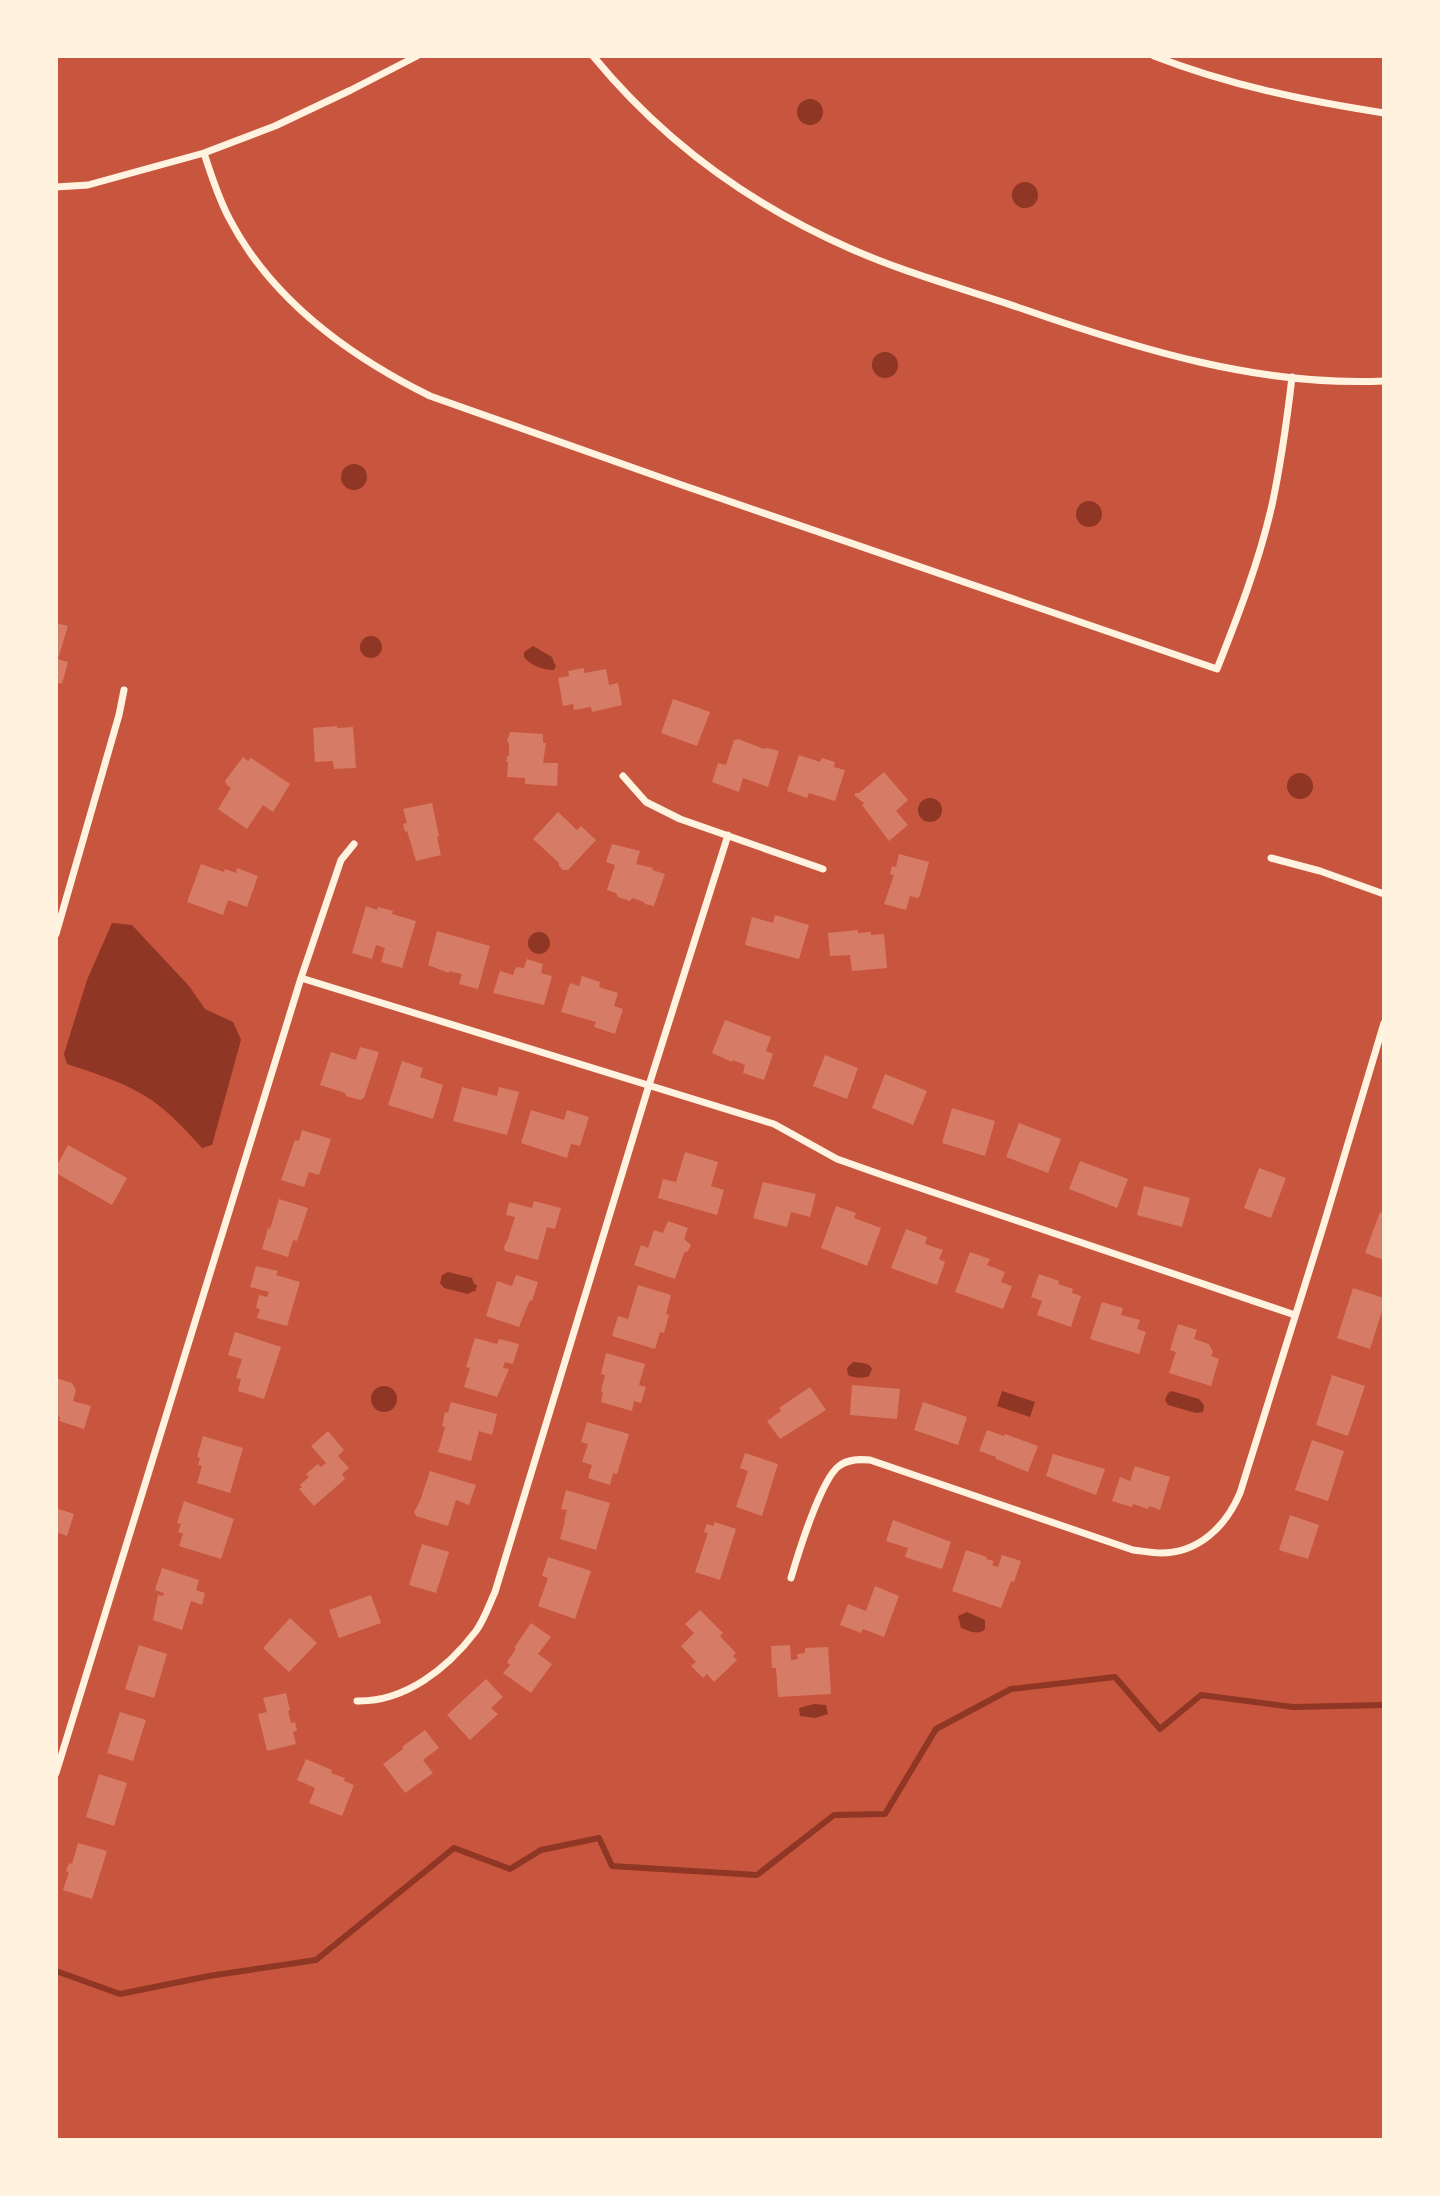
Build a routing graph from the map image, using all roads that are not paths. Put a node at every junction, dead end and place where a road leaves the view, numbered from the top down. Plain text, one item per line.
1 (418, 56) edge
2 (593, 56) edge
3 (1154, 56) edge
4 (1384, 113) edge
5 (204, 153) junction
6 (56, 187) edge
7 (1292, 377) junction
8 (1384, 381) edge
9 (124, 690) dead end
10 (623, 776) dead end
11 (728, 835) junction
12 (354, 844) dead end
13 (1271, 858) dead end
14 (823, 869) dead end
15 (1384, 894) edge
16 (56, 934) edge
17 (301, 978) junction
18 (1384, 1023) edge
19 (649, 1084) junction
20 (1295, 1315) junction
21 (791, 1578) dead end
22 (357, 1701) dead end
23 (56, 1773) edge

1 - 5 street
2 - 7 street
3 - 4 street
5 - 6 street
5 - 7 street
7 - 8 street
9 - 16 street
10 - 11 street
11 - 14 street
11 - 19 street
12 - 17 street
13 - 15 street
17 - 19 street
17 - 23 street
18 - 20 street
19 - 20 street
19 - 22 street
20 - 21 street

